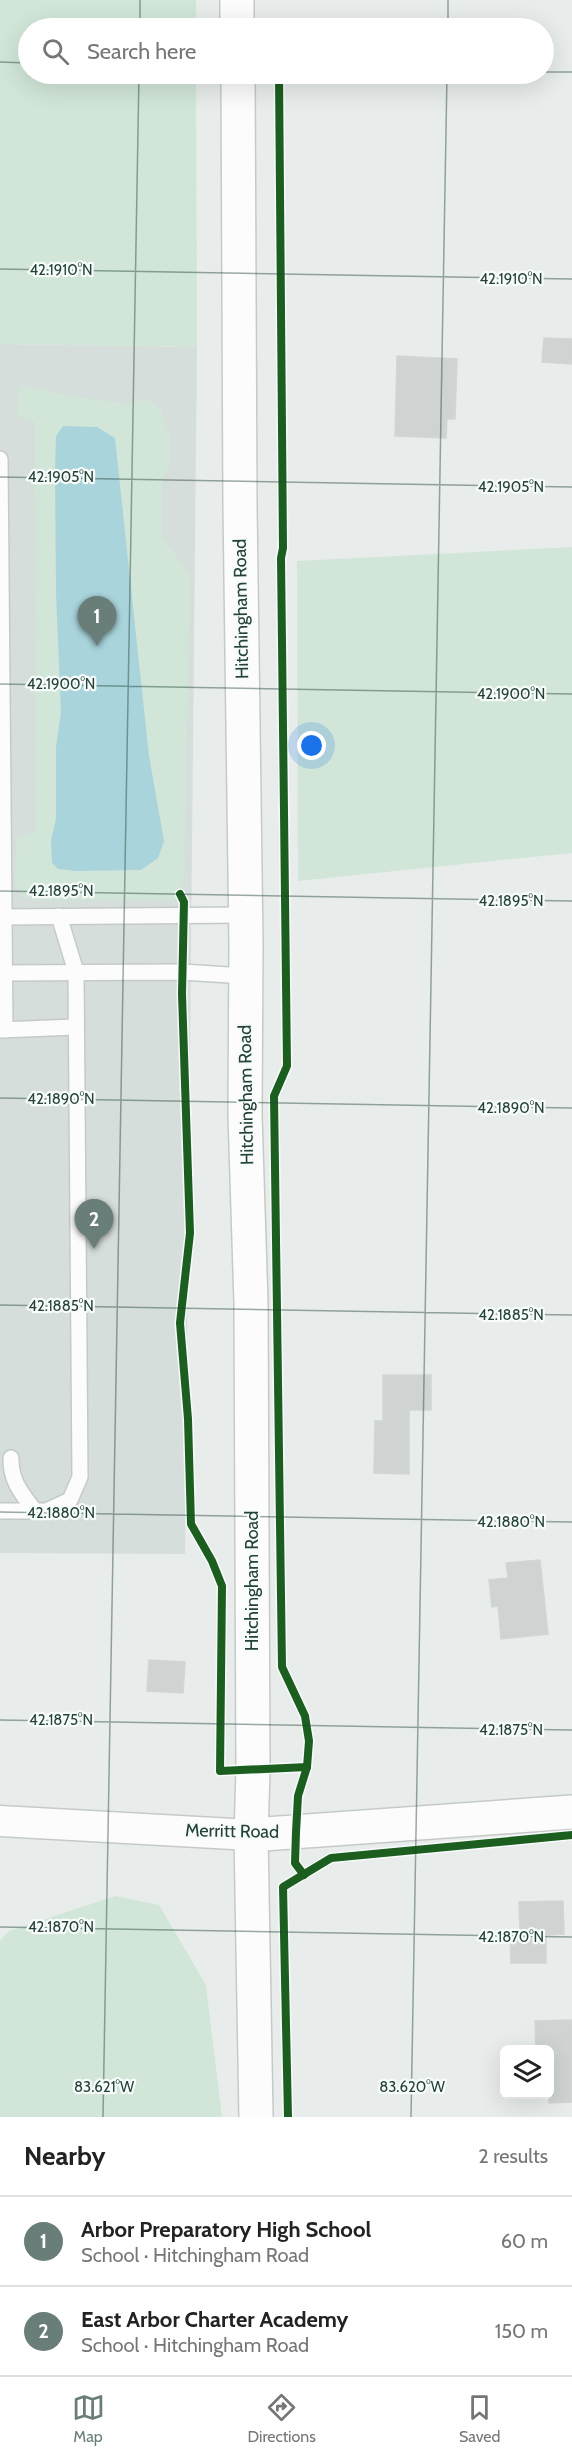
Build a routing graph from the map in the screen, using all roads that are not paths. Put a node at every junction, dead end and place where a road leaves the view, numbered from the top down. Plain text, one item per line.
1 (237, 0) edge
2 (237, 18) edge
3 (238, 84) edge
4 (0, 459) edge
5 (2, 854) edge
6 (245, 915) junction
7 (59, 916) junction
8 (2, 917) edge
9 (75, 972) junction
10 (2, 973) edge
11 (245, 976) junction
12 (75, 1026) junction
13 (2, 1030) edge
14 (11, 1458) dead end
15 (0, 1511) edge
16 (35, 1511) junction
17 (572, 1812) edge
18 (0, 1821) edge
19 (250, 1835) junction
20 (256, 2117) edge

1 - 2 street
3 - 6 street, Hitchingham Road
4 - 5 lane
5 - 8 lane
6 - 7 lane
6 - 11 street, Hitchingham Road
7 - 8 lane
7 - 9 lane
8 - 10 lane
9 - 10 lane
9 - 11 lane
9 - 12 lane
10 - 13 lane
11 - 19 street, Hitchingham Road
12 - 13 lane
12 - 16 lane
14 - 16 lane
15 - 16 lane
17 - 19 street, Merritt Road
18 - 19 street, Merritt Road
19 - 20 street, Hitchingham Road

